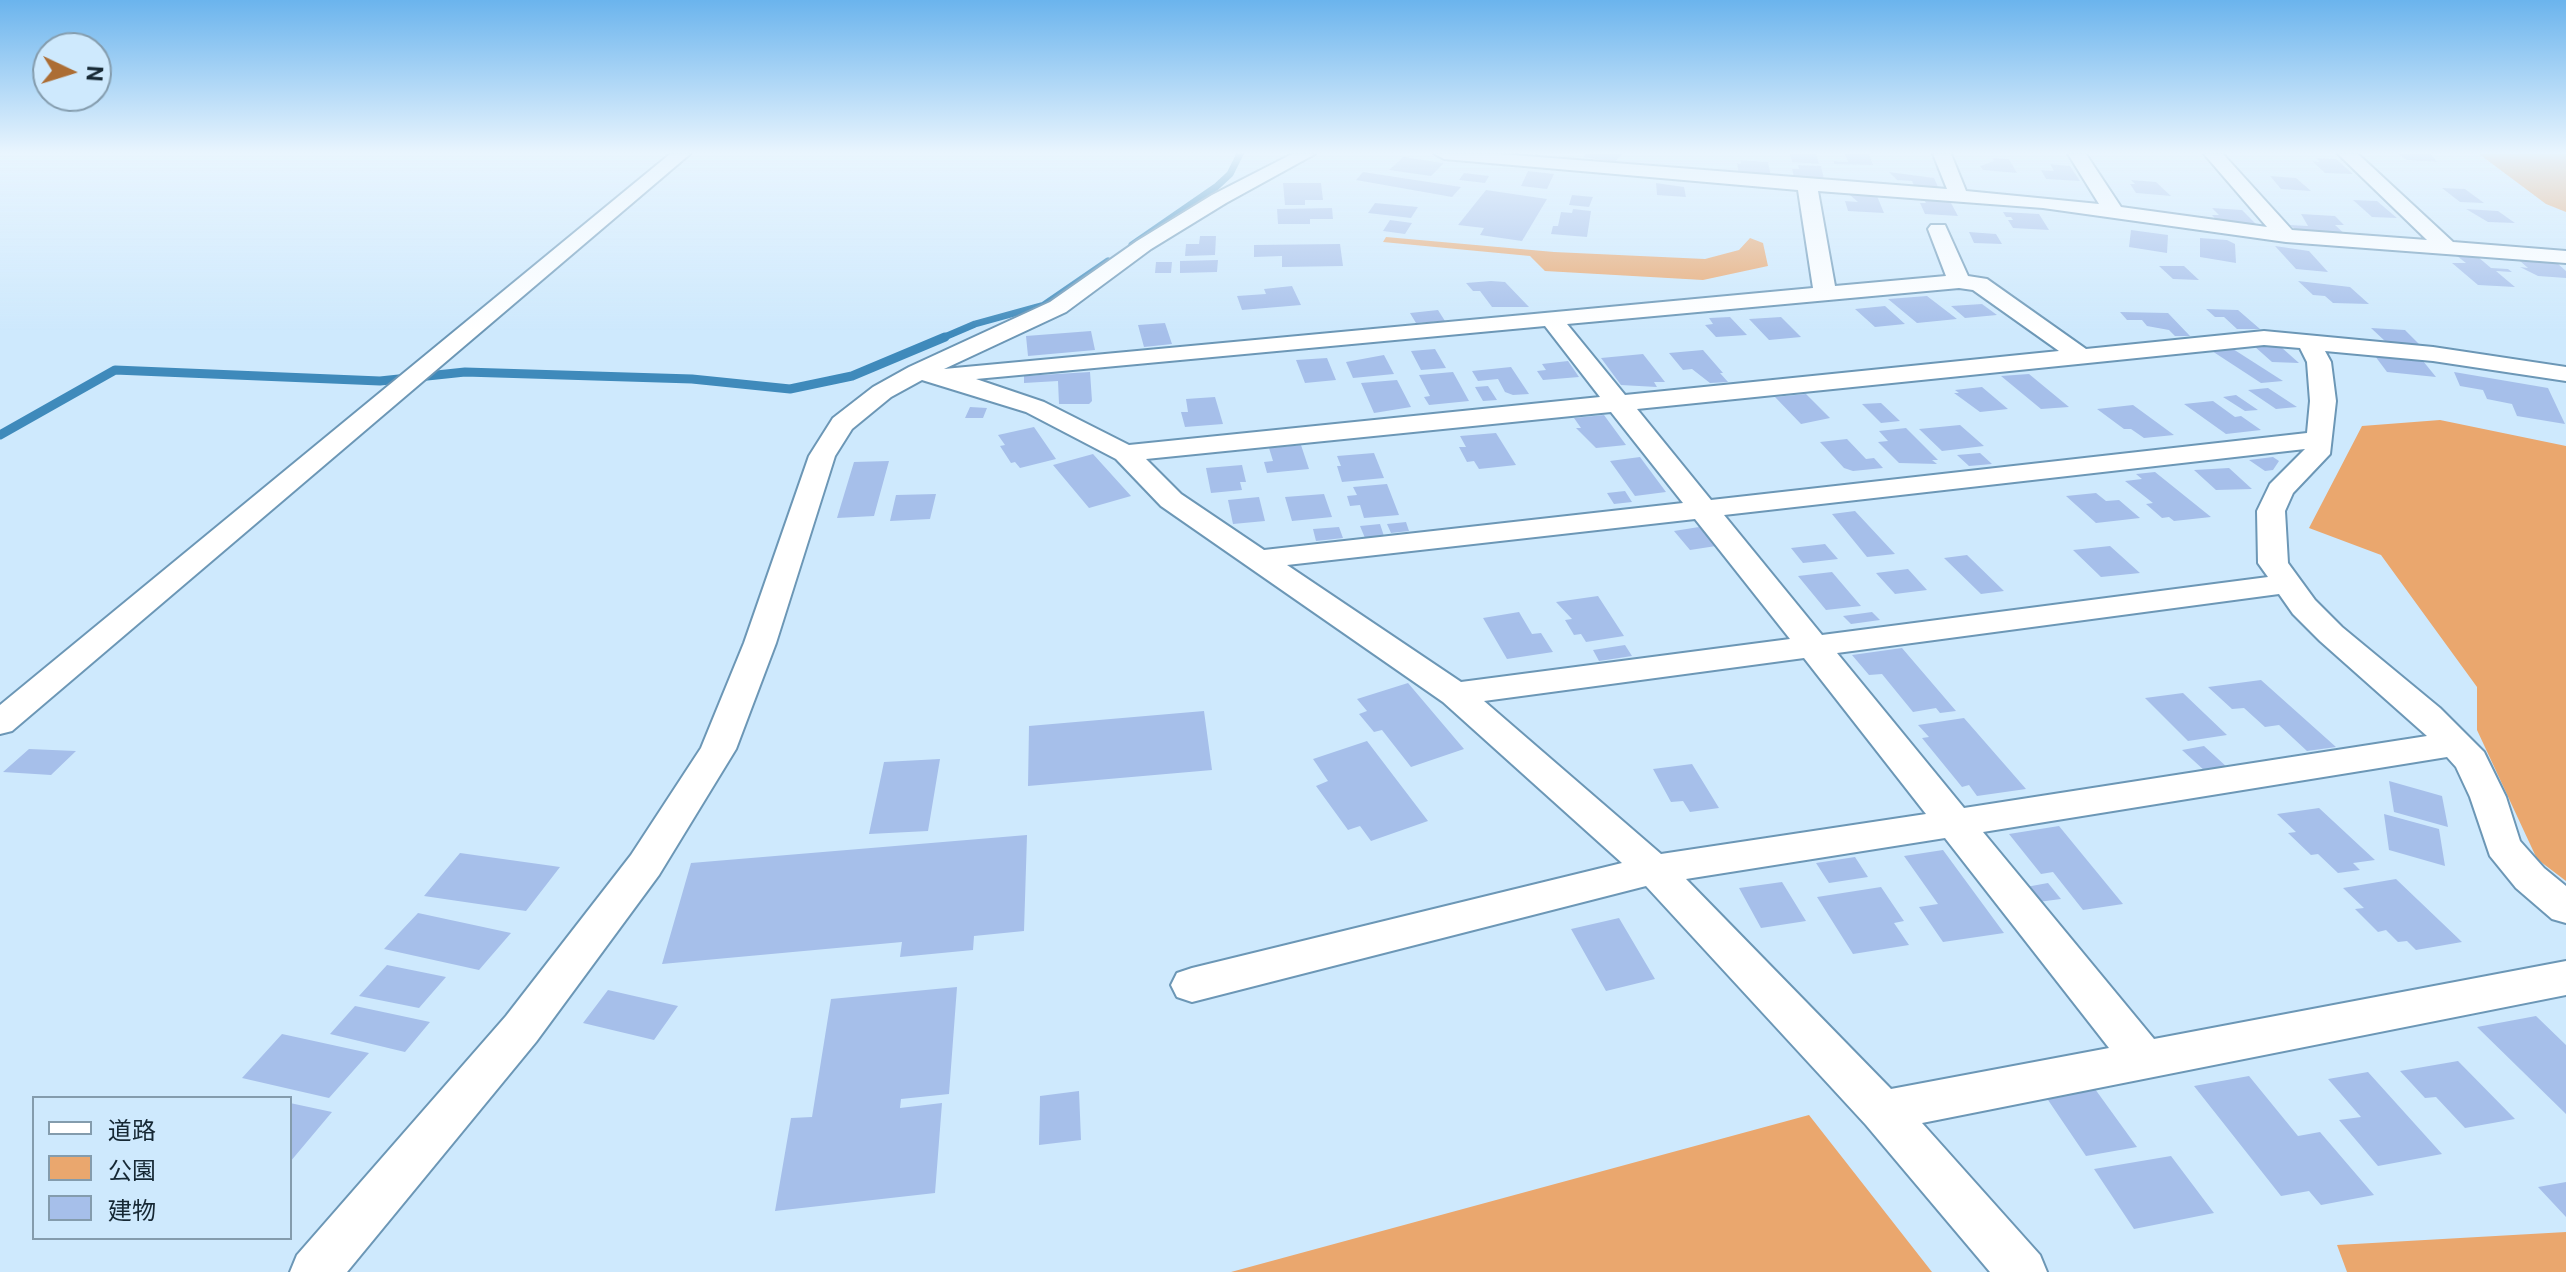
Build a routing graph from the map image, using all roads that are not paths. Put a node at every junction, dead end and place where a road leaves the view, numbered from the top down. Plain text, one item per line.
1 (610, 213) edge
2 (1196, 213) edge
3 (1812, 213) edge
4 (2124, 213) edge
5 (2266, 213) edge
6 (2410, 213) edge
7 (1938, 229) dead end
8 (2286, 236) junction
9 (2447, 248) junction
10 (2566, 257) edge
11 (1959, 281) junction
12 (1825, 294) junction
13 (1551, 319) junction
14 (2308, 341) junction
15 (2081, 356) junction
16 (930, 374) junction
17 (2566, 374) edge
18 (1619, 403) junction
19 (2320, 439) junction
20 (1125, 453) junction
21 (1705, 510) junction
22 (1256, 560) junction
23 (2285, 584) junction
24 (1813, 646) junction
25 (1455, 694) junction
26 (0, 723) edge
27 (2455, 744) junction
28 (1955, 823) junction
29 (1654, 870) junction
30 (2566, 908) edge
31 (2566, 978) edge
32 (1192, 985) dead end
33 (2145, 1061) junction
34 (1882, 1111) junction
35 (315, 1272) edge
36 (2022, 1272) edge

1 - 26 street
2 - 16 street
3 - 12 street
4 - 8 street
5 - 8 street
6 - 9 street
7 - 11 street
8 - 9 street
9 - 10 street
11 - 12 street
11 - 15 street
12 - 13 street
13 - 16 street
13 - 18 street
14 - 15 street
14 - 17 street
14 - 19 street
15 - 18 street
16 - 20 street
16 - 35 street
18 - 20 street
18 - 21 street
19 - 21 street
19 - 23 street
20 - 22 street
21 - 22 street
21 - 24 street
22 - 25 street
23 - 24 street
23 - 27 street
24 - 25 street
24 - 28 street
25 - 29 street
27 - 28 street
27 - 30 street
28 - 29 street
28 - 33 street
29 - 32 street
29 - 34 street
31 - 33 street
33 - 34 street
34 - 36 street

